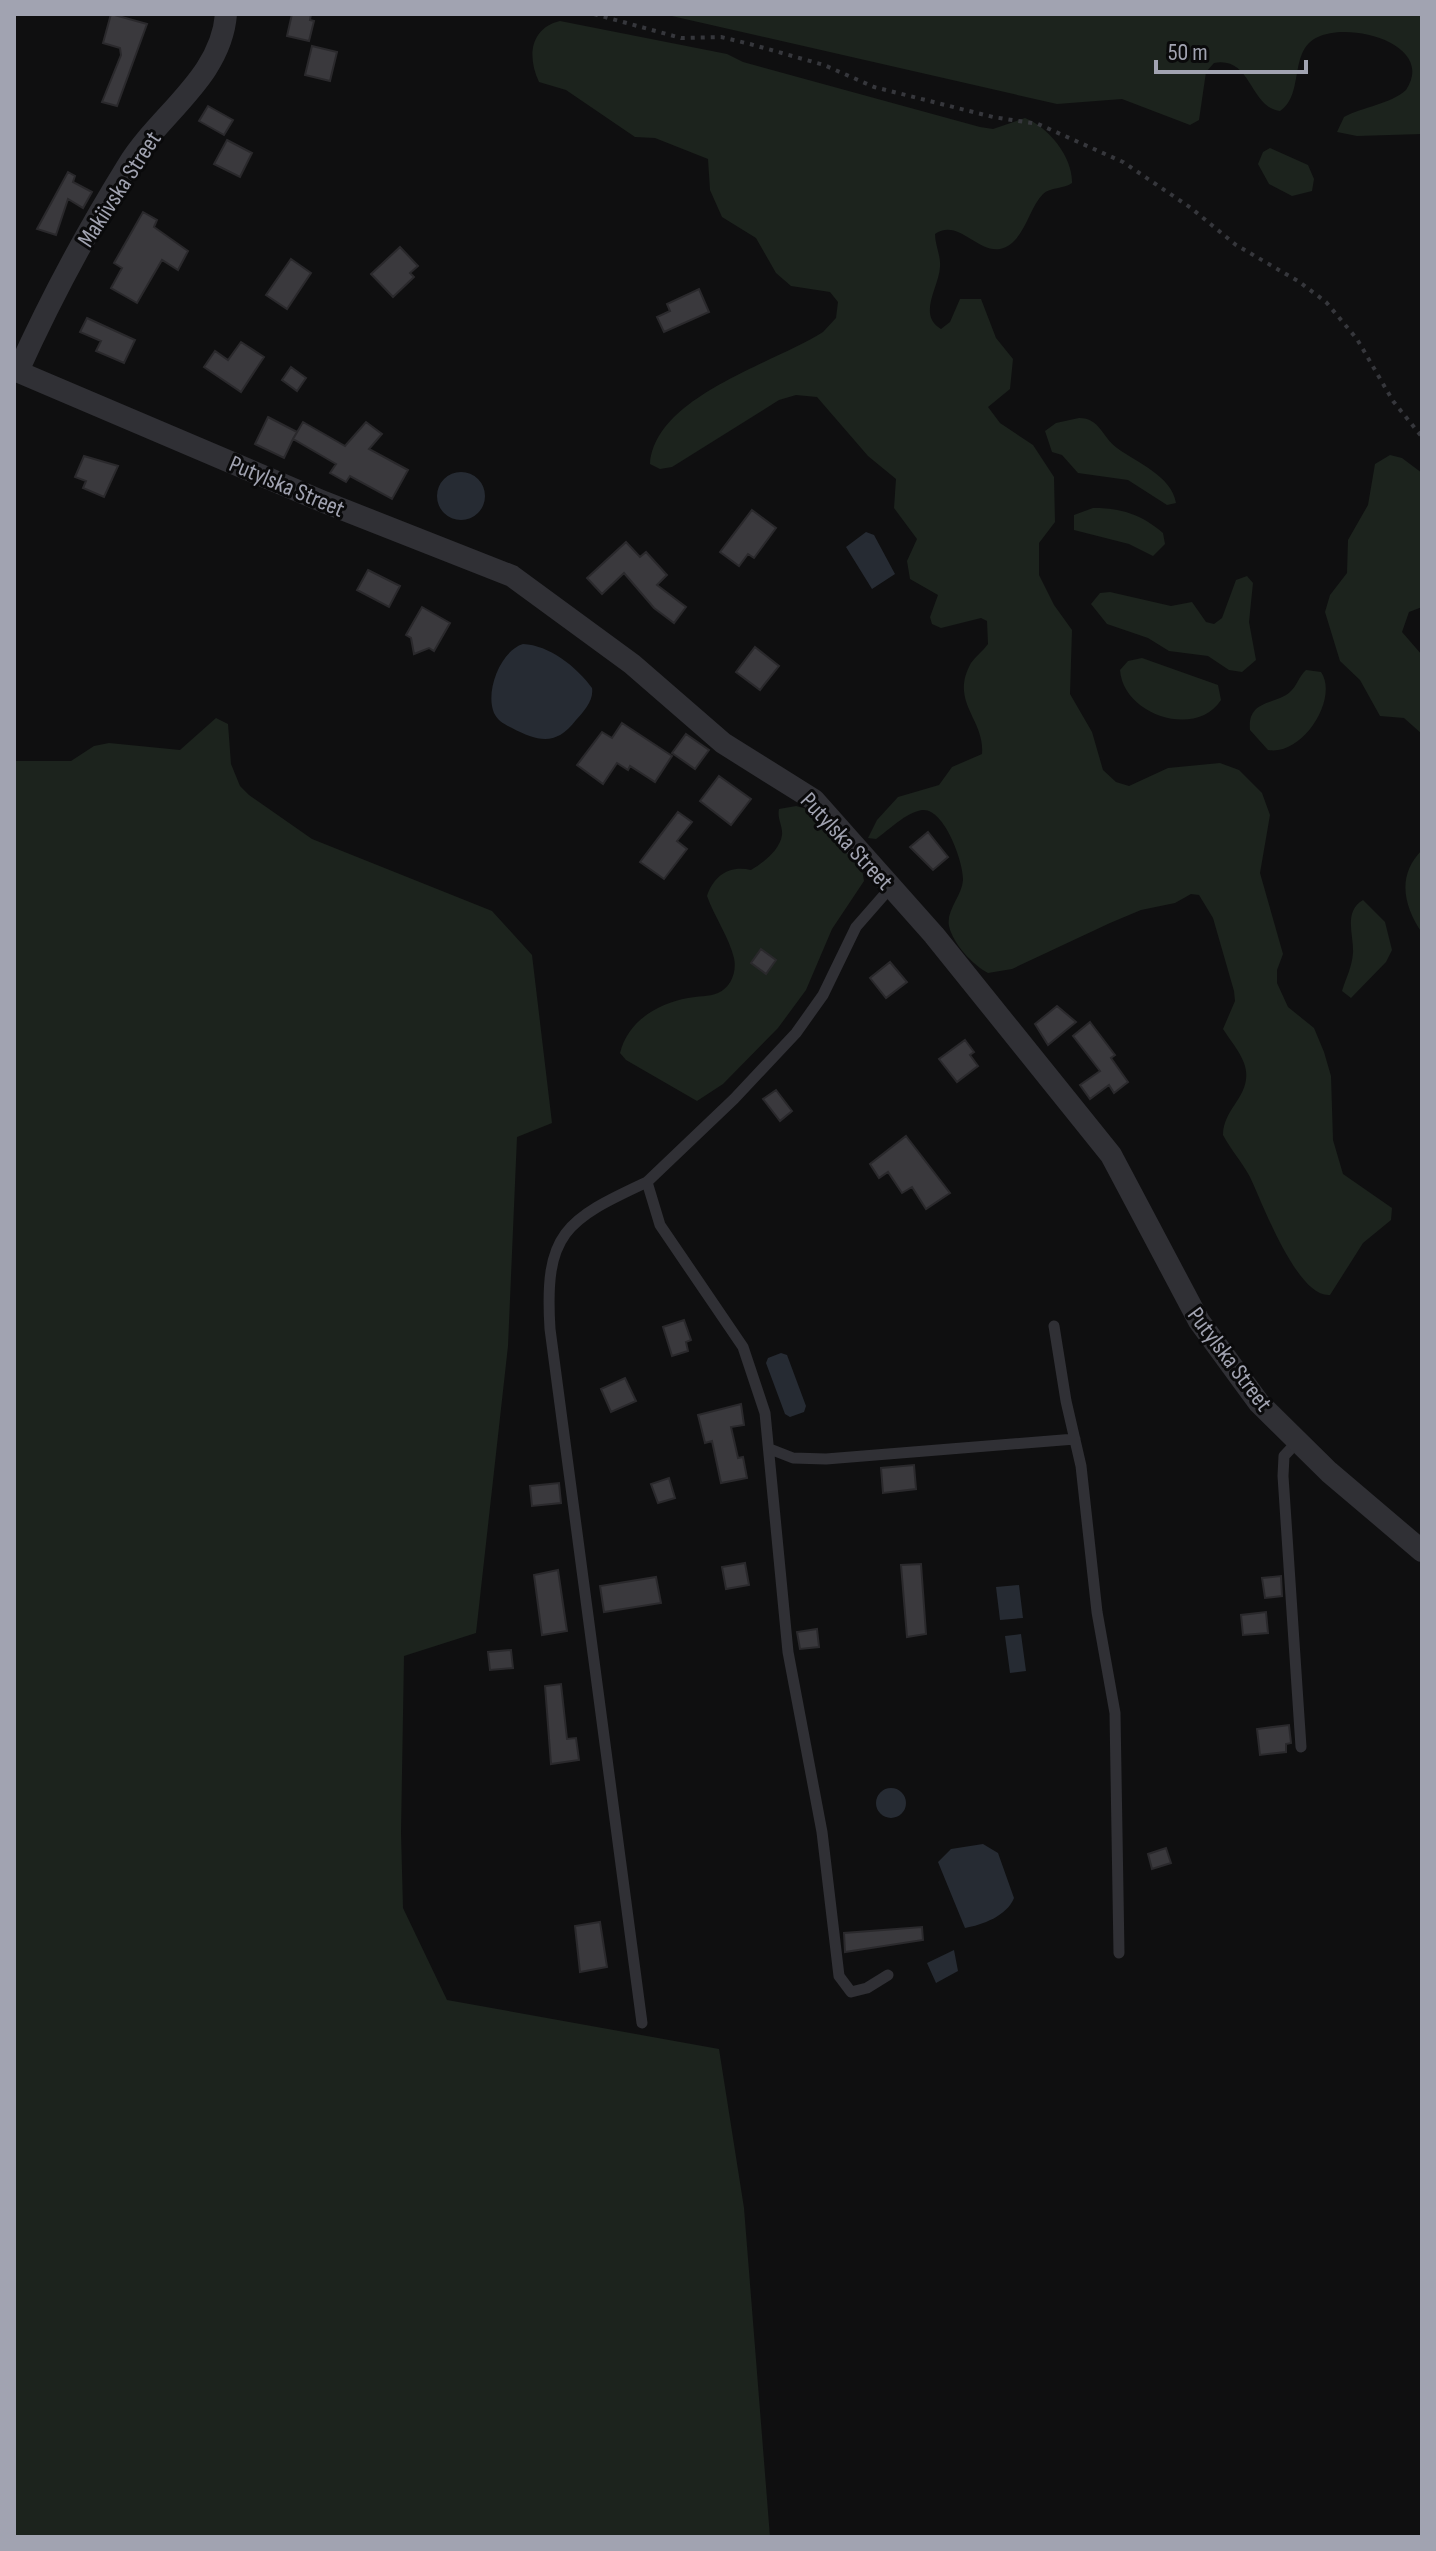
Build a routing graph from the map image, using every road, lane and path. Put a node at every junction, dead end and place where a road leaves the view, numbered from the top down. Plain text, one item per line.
1 (226, 14) edge
2 (594, 14) edge
3 (16, 370) edge
4 (1422, 437) edge
5 (891, 887) junction
6 (647, 1182) junction
7 (1054, 1326) dead end
8 (1075, 1439) junction
9 (1297, 1442) junction
10 (770, 1449) junction
11 (1422, 1551) edge
12 (1301, 1747) dead end
13 (1119, 1953) dead end
14 (888, 1975) dead end
15 (642, 2023) dead end

1 - 3 street, Makiivska Street
2 - 4 path
3 - 5 street, Putylska Street
5 - 6 lane
5 - 9 street, Putylska Street
6 - 10 lane
6 - 15 lane
7 - 8 lane
8 - 10 lane
8 - 13 lane
9 - 11 street, Putylska Street
9 - 12 lane
10 - 14 lane

